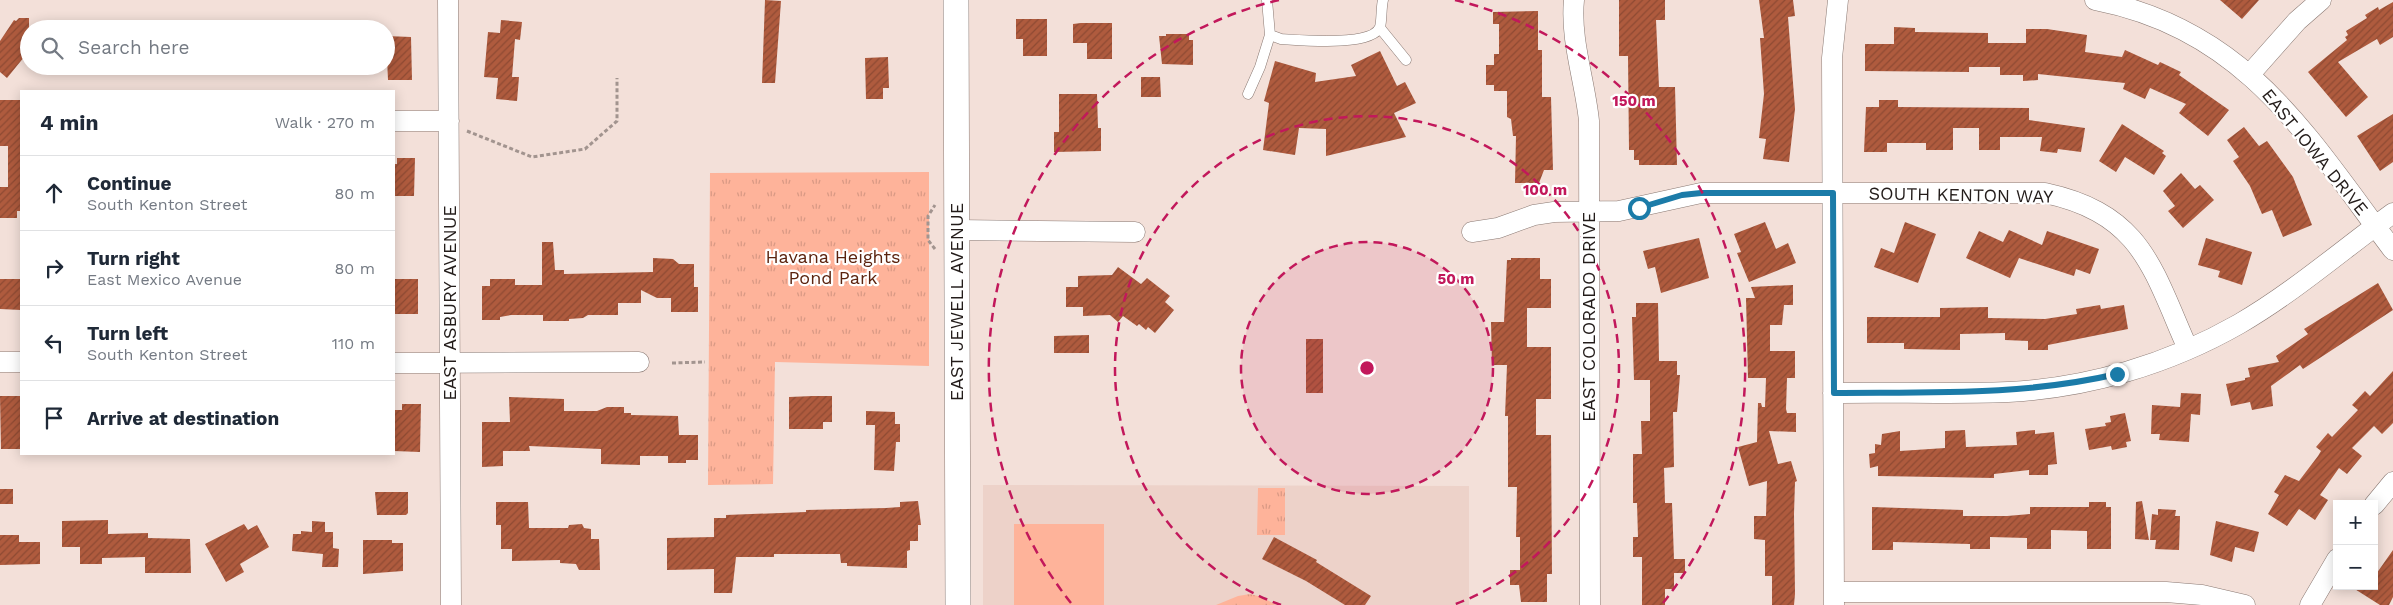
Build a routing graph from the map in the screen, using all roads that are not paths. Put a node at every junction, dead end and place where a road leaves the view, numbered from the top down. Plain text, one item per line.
1 (448, 0) edge
2 (956, 0) edge
3 (1268, 0) edge
4 (1383, 0) edge
5 (1574, 0) edge
6 (1838, 0) edge
7 (2095, 0) edge
8 (2321, 0) edge
9 (1380, 28) junction
10 (1270, 36) junction
11 (1406, 60) dead end
12 (2250, 74) junction
13 (1248, 94) dead end
14 (395, 122) edge
15 (449, 126) junction
16 (1833, 193) junction
17 (1589, 211) junction
18 (2393, 213) edge
19 (2375, 226) junction
20 (957, 230) junction
21 (1136, 232) dead end
22 (1472, 232) dead end
23 (2393, 250) edge
24 (2188, 349) junction
25 (0, 362) edge
26 (20, 362) edge
27 (639, 362) dead end
28 (395, 363) edge
29 (450, 363) junction
30 (1834, 393) junction
31 (2393, 482) edge
32 (2378, 500) edge
33 (2333, 566) edge
34 (1834, 599) edge
35 (451, 605) edge
36 (958, 605) edge
37 (1590, 605) edge
38 (2244, 605) edge
39 (2310, 605) edge

1 - 15 street, EAST ASBURY AVENUE
2 - 20 street, EAST JEWELL AVENUE
3 - 10 lane
4 - 9 lane
5 - 17 street, EAST COLORADO DRIVE
6 - 16 street
7 - 12 street, EAST IOWA DRIVE
8 - 12 street
9 - 10 lane
9 - 11 lane
10 - 13 lane
12 - 19 street, EAST IOWA DRIVE
14 - 15 street
15 - 29 street, EAST ASBURY AVENUE
16 - 17 street, SOUTH KENTON WAY
16 - 24 street, SOUTH KENTON WAY
16 - 30 street
17 - 22 street, SOUTH KENTON WAY
17 - 37 street, EAST COLORADO DRIVE
18 - 19 street
19 - 23 street, EAST IOWA DRIVE
19 - 24 street
20 - 21 street
20 - 36 street, EAST JEWELL AVENUE
24 - 30 street
25 - 26 street
27 - 29 street
28 - 29 street
29 - 35 street, EAST ASBURY AVENUE
30 - 34 street
31 - 32 street
33 - 39 street
34 - 38 street

